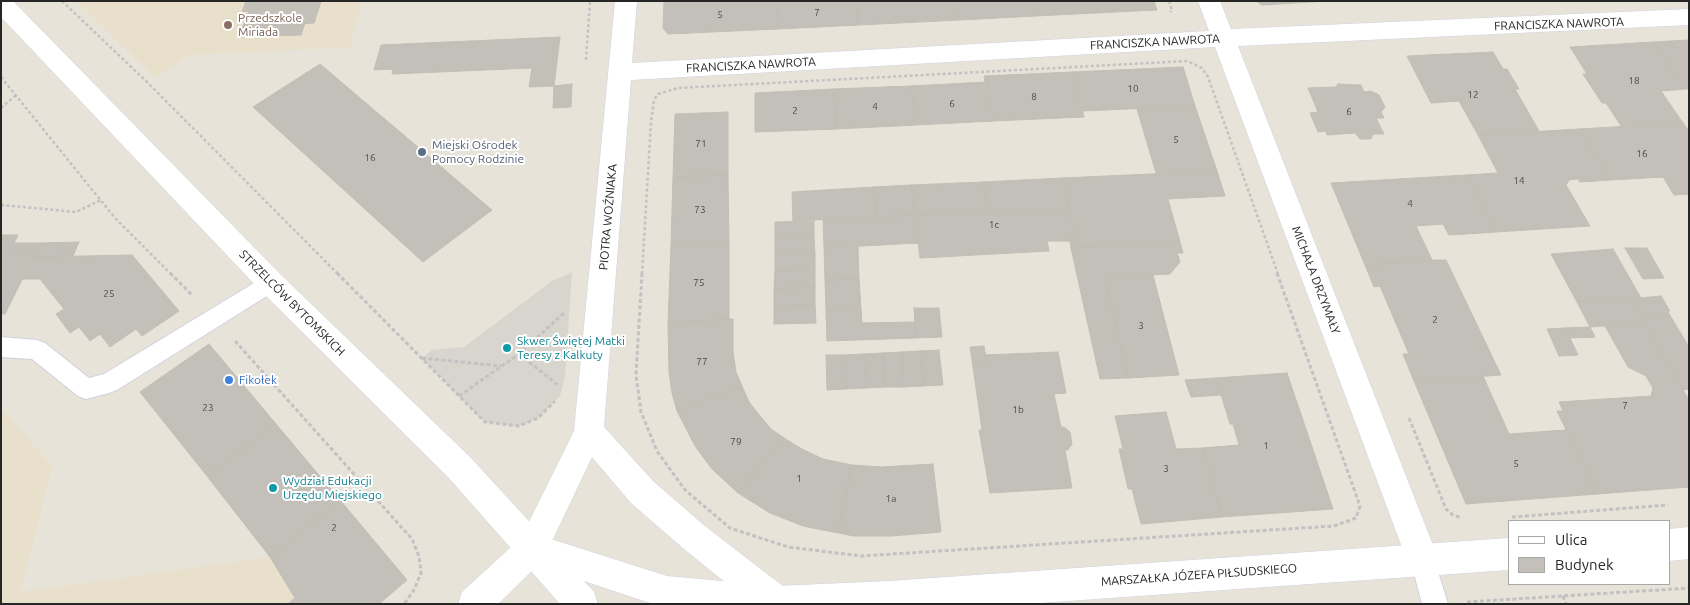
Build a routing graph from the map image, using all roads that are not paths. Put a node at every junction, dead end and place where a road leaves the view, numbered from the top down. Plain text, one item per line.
1 (626, 1) edge
2 (1209, 1) edge
3 (1, 3) edge
4 (1689, 17) edge
5 (1224, 38) junction
6 (621, 72) junction
7 (271, 283) junction
8 (1, 347) edge
9 (589, 432) junction
10 (1689, 544) edge
11 (1670, 545) edge
12 (532, 549) junction
13 (1508, 554) edge
14 (1422, 558) junction
15 (882, 601) edge
16 (776, 602) junction
17 (474, 604) edge
18 (582, 604) edge
19 (1435, 604) edge

1 - 6 street, PIOTRA WOŹNIAKA
2 - 5 street, MICHAŁA DRZYMAŁY
3 - 7 street, STRZELCÓW BYTOMSKICH
4 - 5 street, FRANCISZKA NAWROTA
5 - 6 street, FRANCISZKA NAWROTA
5 - 14 street, MICHAŁA DRZYMAŁY
6 - 9 street, PIOTRA WOŹNIAKA
7 - 8 lane
7 - 12 street, STRZELCÓW BYTOMSKICH
9 - 12 street, PIOTRA WOŹNIAKA
9 - 16 street
10 - 11 street
12 - 16 street, MARSZAŁKA JÓZEFA PIŁSUDSKIEGO
12 - 17 street
12 - 18 street, STRZELCÓW BYTOMSKICH
13 - 14 street, MARSZAŁKA JÓZEFA PIŁSUDSKIEGO
14 - 15 street, MARSZAŁKA JÓZEFA PIŁSUDSKIEGO
14 - 19 lane
15 - 16 street, MARSZAŁKA JÓZEFA PIŁSUDSKIEGO

